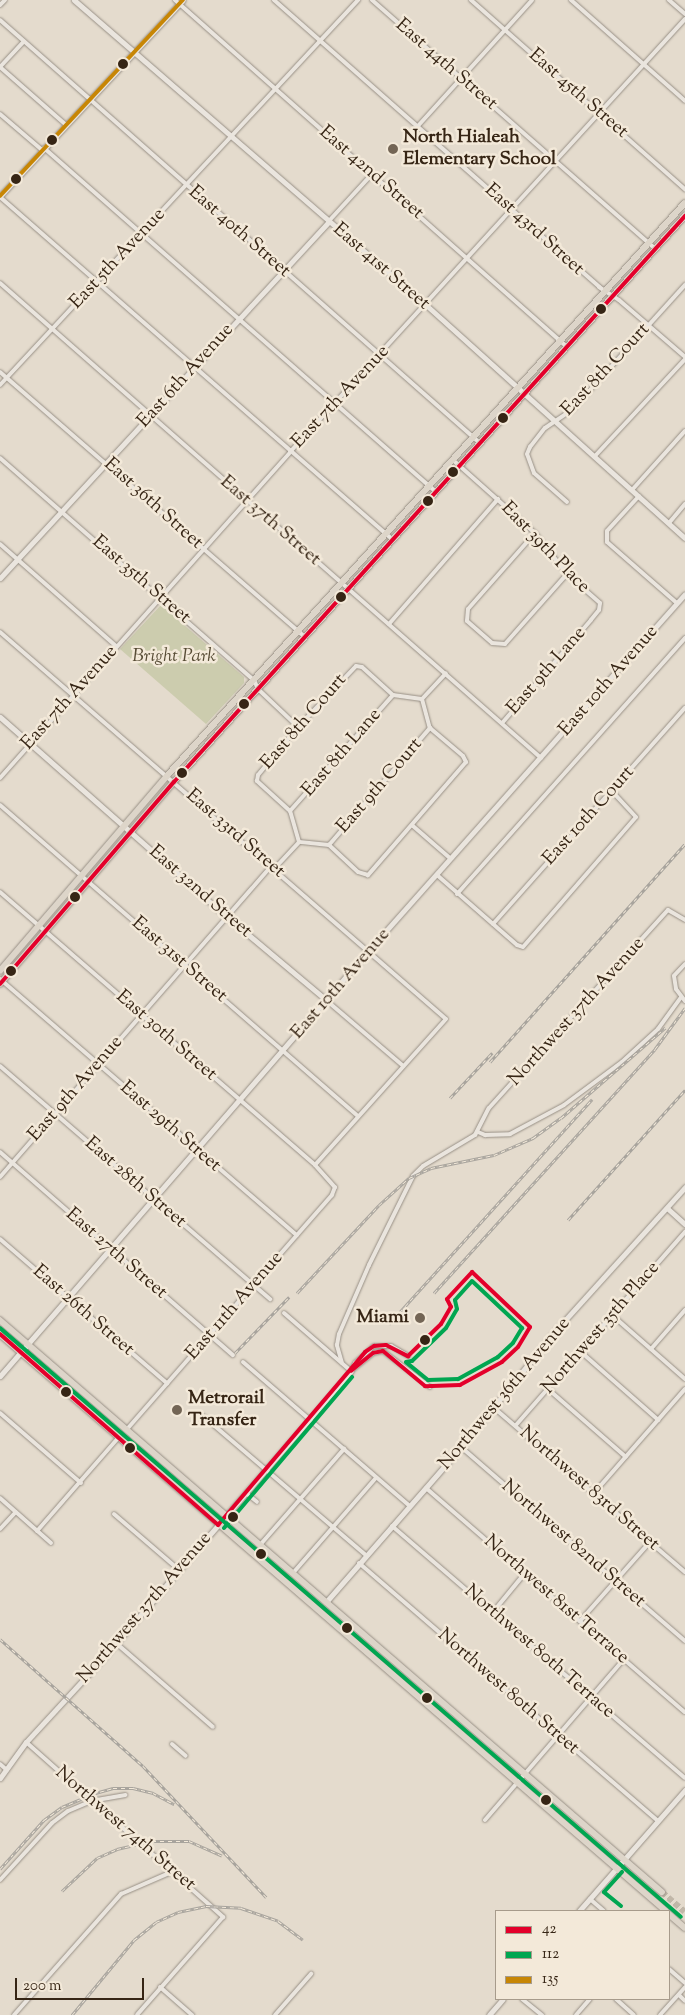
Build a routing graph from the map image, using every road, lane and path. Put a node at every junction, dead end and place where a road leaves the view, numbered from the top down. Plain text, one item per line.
1 (5, 0) edge
2 (74, 0) edge
3 (274, 0) edge
4 (358, 0) edge
5 (372, 0) edge
6 (471, 0) edge
7 (532, 0) edge
8 (571, 0) edge
9 (669, 0) edge
10 (179, 1) edge
11 (0, 5) edge
12 (685, 14) edge
13 (0, 20) edge
14 (685, 20) edge
15 (504, 30) junction
16 (24, 41) junction
17 (320, 41) junction
18 (134, 52) junction
19 (643, 64) junction
20 (0, 67) edge
21 (460, 77) junction
22 (275, 89) junction
23 (90, 99) junction
24 (685, 101) edge
25 (601, 113) junction
26 (0, 114) edge
27 (66, 125) junction
28 (417, 127) junction
29 (232, 137) junction
30 (43, 149) junction
31 (556, 163) junction
32 (372, 174) junction
33 (186, 186) junction
34 (685, 189) edge
35 (0, 197) edge
36 (685, 203) edge
37 (512, 210) junction
38 (685, 216) edge
39 (328, 222) junction
40 (142, 233) junction
41 (648, 244) junction
42 (655, 250) junction
43 (468, 259) junction
44 (283, 271) junction
45 (98, 282) junction
46 (0, 284) edge
47 (685, 285) edge
48 (605, 292) junction
49 (613, 296) junction
50 (426, 305) junction
51 (238, 318) junction
52 (648, 325) junction
53 (53, 329) junction
54 (560, 341) junction
55 (567, 347) junction
56 (380, 355) junction
57 (685, 358) edge
58 (194, 367) junction
59 (0, 372) edge
60 (7, 378) junction
61 (0, 385) edge
62 (517, 389) junction
63 (523, 394) junction
64 (336, 404) junction
65 (149, 416) junction
66 (556, 422) junction
67 (685, 431) edge
68 (473, 437) junction
69 (480, 443) junction
70 (290, 452) junction
71 (595, 456) junction
72 (0, 458) edge
73 (453, 460) junction
74 (107, 463) junction
75 (460, 466) junction
76 (429, 486) junction
77 (632, 490) junction
78 (436, 492) junction
79 (639, 496) junction
80 (498, 499) junction
81 (247, 501) junction
82 (567, 502) dead end
83 (685, 504) edge
84 (62, 511) junction
85 (668, 523) junction
86 (535, 533) junction
87 (386, 534) junction
88 (685, 538) edge
89 (393, 540) junction
90 (0, 544) edge
91 (204, 549) junction
92 (17, 559) junction
93 (567, 574) junction
94 (0, 578) edge
95 (342, 583) junction
96 (349, 589) junction
97 (685, 594) edge
98 (162, 597) junction
99 (677, 603) junction
100 (591, 620) joint
101 (389, 624) junction
102 (298, 631) junction
103 (0, 632) edge
104 (305, 637) junction
105 (685, 638) edge
106 (116, 646) junction
107 (446, 673) junction
108 (254, 680) junction
109 (258, 689) junction
110 (72, 694) junction
111 (393, 695) junction
112 (422, 700) junction
113 (685, 708) edge
114 (0, 717) edge
115 (502, 722) junction
116 (298, 727) junction
117 (430, 728) junction
118 (29, 742) junction
119 (541, 758) junction
120 (167, 776) junction
121 (0, 778) edge
122 (174, 782) junction
123 (612, 791) junction
124 (0, 805) edge
125 (290, 811) junction
126 (124, 826) junction
127 (413, 826) junction
128 (131, 832) junction
129 (299, 842) junction
130 (329, 845) junction
131 (452, 859) junction
132 (273, 867) junction
133 (437, 875) junction
134 (82, 876) junction
135 (88, 882) junction
136 (0, 892) edge
137 (458, 894) junction
138 (226, 916) junction
139 (685, 920) edge
140 (493, 924) junction
141 (39, 926) junction
142 (45, 931) junction
143 (368, 951) junction
144 (184, 964) junction
145 (685, 964) edge
146 (0, 971) edge
147 (1, 981) edge
148 (681, 997) junction
149 (326, 1000) junction
150 (685, 1001) edge
151 (141, 1015) junction
152 (283, 1050) junction
153 (97, 1065) junction
154 (402, 1065) junction
155 (0, 1066) edge
156 (240, 1101) junction
157 (55, 1115) junction
158 (357, 1115) junction
159 (478, 1132) junction
160 (197, 1151) junction
161 (0, 1152) edge
162 (12, 1163) junction
163 (315, 1165) junction
164 (0, 1177) edge
165 (332, 1180) joint
166 (685, 1187) edge
167 (154, 1199) junction
168 (667, 1208) junction
169 (685, 1224) edge
170 (685, 1232) edge
171 (297, 1235) junction
172 (0, 1238) edge
173 (110, 1249) junction
174 (253, 1285) junction
175 (68, 1299) junction
176 (270, 1299) dead end
177 (685, 1310) edge
178 (284, 1313) dead end
179 (612, 1315) junction
180 (0, 1320) edge
181 (0, 1334) edge
182 (209, 1334) junction
183 (28, 1344) junction
184 (651, 1349) junction
185 (581, 1352) junction
186 (21, 1353) junction
187 (232, 1354) dead end
188 (408, 1356) dead end
189 (243, 1362) dead end
190 (342, 1363) junction
191 (351, 1371) junction
192 (0, 1376) edge
193 (685, 1379) edge
194 (167, 1384) junction
195 (430, 1387) dead end
196 (548, 1388) junction
197 (685, 1389) edge
198 (89, 1396) junction
199 (81, 1405) junction
200 (493, 1407) junction
201 (0, 1413) edge
202 (203, 1416) dead end
203 (309, 1420) junction
204 (658, 1420) junction
205 (516, 1425) junction
206 (128, 1430) junction
207 (119, 1438) junction
208 (461, 1448) junction
209 (344, 1449) junction
210 (626, 1457) junction
211 (266, 1470) junction
212 (376, 1478) junction
213 (82, 1483) junction
214 (426, 1488) junction
215 (246, 1493) junction
216 (594, 1493) junction
217 (0, 1498) edge
218 (300, 1499) junction
219 (257, 1502) dead end
220 (410, 1506) junction
221 (16, 1512) junction
222 (114, 1514) dead end
223 (226, 1516) junction
224 (218, 1525) junction
225 (392, 1526) junction
226 (333, 1528) junction
227 (0, 1530) edge
228 (37, 1531) junction
229 (650, 1542) junction
230 (51, 1543) dead end
231 (260, 1546) junction
232 (366, 1555) junction
233 (359, 1563) junction
234 (179, 1570) junction
235 (685, 1572) edge
236 (293, 1573) junction
237 (526, 1573) junction
238 (616, 1579) junction
239 (326, 1602) junction
240 (493, 1612) junction
241 (580, 1621) junction
242 (685, 1641) edge
243 (116, 1643) junction
244 (624, 1660) junction
245 (591, 1698) junction
246 (685, 1712) edge
247 (213, 1727) dead end
248 (558, 1736) junction
249 (26, 1742) junction
250 (172, 1744) dead end
251 (186, 1756) dead end
252 (0, 1764) edge
253 (7, 1770) junction
254 (524, 1774) junction
255 (0, 1778) edge
256 (685, 1778) edge
257 (517, 1782) junction
258 (685, 1790) edge
259 (125, 1795) dead end
260 (91, 1801) junction
261 (485, 1820) dead end
262 (658, 1821) junction
263 (625, 1860) junction
264 (617, 1868) junction
265 (174, 1871) junction
266 (0, 1880) edge
267 (662, 1892) tunnel mouth
268 (590, 1899) junction
269 (580, 1910) edge
270 (603, 1910) edge
271 (665, 1910) edge
272 (670, 1915) edge
273 (685, 1928) edge
274 (670, 1970) edge
275 (311, 1974) dead end
276 (685, 1983) edge
277 (160, 1987) junction
278 (685, 1988) edge
279 (678, 1995) junction
280 (502, 2000) edge
281 (523, 2000) edge
282 (589, 2000) edge
283 (617, 2000) edge
284 (685, 2000) edge
285 (14, 2015) edge
286 (136, 2015) edge
287 (192, 2015) edge
288 (275, 2015) edge
289 (489, 2015) edge
290 (542, 2015) edge
291 (576, 2015) edge
292 (634, 2015) edge
293 (660, 2015) edge

1 - 11 street
2 - 18 street, East 41st Street
3 - 17 street, East 43rd Street
4 - 17 street, East 5th Avenue
5 - 21 street, East 44th Street
6 - 15 street, East 45th Street
7 - 15 street
8 - 19 street
9 - 12 street
10 - 18 street
10 - 22 street, East 42nd Street
13 - 16 street, East 40th Street
14 - 19 street, East 7th Avenue
15 - 21 street
15 - 25 street, East 45th Street
16 - 20 street
16 - 23 street, East 40th Street
17 - 22 street, East 5th Avenue
17 - 28 street, East 43rd Street
18 - 23 street
18 - 29 street, East 41st Street
19 - 24 street
19 - 25 street, East 7th Avenue
20 - 27 street
21 - 28 street
21 - 31 street, East 44th Street
22 - 29 street, East 5th Avenue
22 - 32 street, East 42nd Street
23 - 27 street
23 - 33 street, East 40th Street
25 - 31 street, East 7th Avenue
25 - 34 street, East 45th Street
26 - 30 street
27 - 30 street
28 - 37 street, East 43rd Street
29 - 33 street, East 5th Avenue
29 - 39 street, East 41st Street
30 - 35 street
30 - 40 street
31 - 37 street, East 7th Avenue
31 - 41 street, East 44th Street
32 - 39 street, East 6th Avenue
32 - 43 street, East 42nd Street
33 - 40 street, East 5th Avenue
33 - 44 street, East 40th Street
35 - 45 street
36 - 41 main road
37 - 43 street, East 7th Avenue
37 - 48 street, East 43rd Street
38 - 42 main road
39 - 44 street, East 6th Avenue
39 - 50 street, East 41st Street
40 - 45 street, East 5th Avenue
40 - 51 street
41 - 42 street, East 44th Street
41 - 48 main road
42 - 49 main road
43 - 50 street, East 7th Avenue
43 - 54 street, East 42nd Street
44 - 51 street, East 6th Avenue
44 - 56 street, East 40th Street
45 - 53 street, East 5th Avenue
45 - 58 street
46 - 53 street, East 37th Street
47 - 52 street, East 8th Court
48 - 49 street, East 43rd Street
48 - 54 main road
49 - 52 street, East 43rd Street
49 - 55 main road
50 - 56 street, East 7th Avenue
50 - 62 street, East 41st Street
51 - 58 street, East 6th Avenue
51 - 64 street
52 - 57 street, East 43rd Street
52 - 66 street, East 8th Court
53 - 60 street, East 5th Avenue
53 - 65 street, East 37th Street
54 - 55 street, East 42nd Street
54 - 62 main road
55 - 63 main road
56 - 64 street, East 7th Avenue
56 - 68 street, East 40th Street
57 - 71 street
58 - 65 street, East 6th Avenue
58 - 70 street
59 - 60 street, East 36th Street
60 - 61 street, East 5th Avenue
60 - 74 street, East 36th Street
62 - 63 street, East 41st Street
62 - 68 main road
63 - 66 street, East 41st Street
63 - 69 main road
64 - 70 street, East 7th Avenue
64 - 76 street
65 - 74 street, East 6th Avenue
65 - 81 street, East 37th Street
66 - 71 street, East 41st Street
66 - 82 street, East 8th Court
67 - 77 street
68 - 69 street, East 40th Street
68 - 73 main road
69 - 75 main road
70 - 81 street, East 7th Avenue
70 - 87 street
71 - 77 street, East 41st Street
72 - 84 street, East 35th Street
73 - 75 street, East 39th Place
73 - 76 main road
74 - 84 street, East 6th Avenue
74 - 91 street, East 36th Street
75 - 78 main road
75 - 80 street, East 39th Place
76 - 78 street
76 - 87 main road
77 - 79 street, East 41st Street
78 - 89 main road
79 - 85 street, East 41st Street
79 - 99 street
80 - 86 street, East 39th Place
80 - 101 street
81 - 91 street, East 7th Avenue
81 - 95 street, East 37th Street
83 - 85 street
84 - 92 street, East 6th Avenue
84 - 98 street, East 35th Street
85 - 88 street, East 41st Street
86 - 93 street, East 39th Place
86 - 93 street
87 - 89 street
87 - 95 main road
89 - 96 main road
90 - 92 street
91 - 98 street, East 7th Avenue
91 - 102 street, East 36th Street
92 - 94 street, East 6th Avenue
92 - 106 street
93 - 100 street, East 39th Place
95 - 96 street, East 37th Street
95 - 102 main road
96 - 101 street, East 37th Street
96 - 104 main road
97 - 99 street, East 10th Avenue
98 - 106 street, East 7th Avenue
98 - 108 street, East 35th Street
99 - 119 street, East 10th Avenue
100 - 115 street, East 9th Lane
101 - 107 street, East 37th Street
102 - 104 street, East 36th Street
102 - 108 main road
103 - 110 street, East 33rd Street
104 - 109 main road
105 - 137 street
106 - 110 street, East 7th Avenue
107 - 112 street
107 - 115 street, East 37th Street
108 - 109 street, East 35th Street
108 - 120 main road
109 - 116 street, East 35th Street
109 - 122 main road
110 - 118 street, East 7th Avenue
110 - 120 street, East 33rd Street
111 - 112 street
111 - 116 street, East 8th Court
111 - 125 street, East 8th Lane
112 - 117 street
113 - 123 street, East 10th Court
114 - 118 street, East 32nd Street
115 - 119 street, East 37th Street
116 - 125 street, East 8th Court
117 - 127 street
117 - 130 street, East 9th Court
118 - 121 street, East 7th Avenue
118 - 126 street, East 32nd Street
119 - 131 street, East 10th Avenue
120 - 122 street, East 33rd Street
120 - 126 main road
122 - 128 main road
122 - 132 street, East 33rd Street
123 - 140 street, East 10th Court
123 - 140 street
124 - 134 street, East 31st Street
125 - 129 street
126 - 128 street, East 32nd Street
126 - 134 main road
127 - 130 street
127 - 131 street
128 - 135 main road
128 - 138 street, East 32nd Street
129 - 130 street
129 - 132 street, East 9th Avenue
131 - 133 street, East 10th Avenue
132 - 138 street, East 9th Avenue
132 - 143 street, East 33rd Street
133 - 137 street
133 - 143 street, East 10th Avenue
134 - 135 street, East 31st Street
134 - 141 main road
135 - 142 main road
135 - 144 street, East 31st Street
136 - 141 street, East 30th Street
137 - 140 street
138 - 144 street, East 9th Avenue
138 - 149 street, East 32nd Street
139 - 159 street, Northwest 37th Avenue
141 - 142 street, East 30th Street
141 - 146 main road
142 - 147 main road
142 - 151 street, East 30th Street
143 - 149 street, East 10th Avenue
143 - 154 street, East 33rd Street
144 - 151 street, East 9th Avenue
144 - 152 street, East 31st Street
145 - 148 street
147 - 153 street, East 29th Street
148 - 150 street
148 - 159 street
149 - 152 street, East 10th Avenue
149 - 154 street, East 32nd Street
151 - 153 street, East 9th Avenue
151 - 156 street, East 30th Street
152 - 156 street, East 10th Avenue
152 - 158 street, East 31st Street
153 - 157 street, East 9th Avenue
153 - 160 street, East 29th Street
154 - 158 street
155 - 157 street, East 28th Street
156 - 160 street, East 10th Avenue
156 - 163 street, East 30th Street
157 - 162 street, East 9th Avenue
157 - 167 street, East 28th Street
158 - 163 street
159 - 190 street
160 - 167 street, East 10th Avenue
160 - 171 street, East 29th Street
161 - 162 street, East 27th Street
162 - 164 street, East 9th Avenue
162 - 173 street, East 27th Street
163 - 165 street, East 30th Street
165 - 171 street, East 11th Avenue
166 - 168 street, Northwest 36th Avenue
167 - 173 street, East 10th Avenue
167 - 174 street, East 28th Street
168 - 169 street
168 - 200 street, Northwest 36th Avenue
170 - 179 street, Northwest 35th Place
171 - 174 street, East 11th Avenue
172 - 175 street, East 26th Street
173 - 175 street, East 10th Avenue
173 - 182 street, East 27th Street
174 - 176 street, East 28th Street
174 - 182 street, East 11th Avenue
175 - 183 street, East 10th Avenue
175 - 194 street, East 26th Street
177 - 184 street
178 - 190 street
179 - 184 street
179 - 185 street, Northwest 35th Place
180 - 183 main road
181 - 186 main road
182 - 187 street, East 27th Street
182 - 194 street, East 11th Avenue
183 - 186 street, East 10th Avenue
183 - 198 main road
184 - 193 street
185 - 196 street, Northwest 35th Place
185 - 204 street
186 - 192 street, East 10th Avenue
186 - 199 main road
188 - 191 street, Northwest 37th Avenue
189 - 203 street
190 - 191 street
191 - 195 street, Northwest 37th Avenue
191 - 203 street, Northwest 37th Avenue
194 - 206 street, East 11th Avenue
196 - 205 street, Northwest 35th Place
196 - 210 street
197 - 204 street
198 - 199 main road
198 - 206 main road
199 - 207 main road
200 - 205 street, Northwest 83rd Street
200 - 208 street, Northwest 36th Avenue
201 - 213 street
202 - 211 street
203 - 209 street
203 - 211 street, Northwest 37th Avenue
204 - 210 street
205 - 216 street, Northwest 83rd Street
206 - 223 main road
207 - 213 street
207 - 224 main road
208 - 214 street, Northwest 36th Avenue
208 - 238 street, Northwest 82nd Street
209 - 212 street
209 - 218 street
210 - 216 street
211 - 215 street, Northwest 37th Avenue
211 - 218 street
212 - 220 street
212 - 226 street
213 - 228 street
214 - 220 street, Northwest 36th Avenue
214 - 237 street, Northwest 81st Terrace
215 - 219 street
215 - 223 street, Northwest 37th Avenue
216 - 229 street, Northwest 83rd Street
217 - 221 street
218 - 226 street
218 - 231 street
220 - 225 street, Northwest 36th Avenue
221 - 227 street
221 - 228 street
222 - 234 street
223 - 224 street, Northwest 37th Avenue
223 - 231 main road
224 - 234 street, Northwest 37th Avenue
224 - 257 main road
225 - 232 street, Northwest 36th Avenue
225 - 240 street, Northwest 80th Terrace
226 - 232 street
226 - 236 street
228 - 230 street
229 - 235 street, Northwest 83rd Street
229 - 238 street
231 - 236 main road
232 - 233 street, Northwest 36th Avenue
233 - 239 street, Northwest 36th Avenue
233 - 248 street, Northwest 80th Street
234 - 243 street, Northwest 37th Avenue
236 - 239 main road
237 - 240 street
237 - 241 street, Northwest 81st Terrace
238 - 241 street
238 - 242 street, Northwest 82nd Street
239 - 254 main road
240 - 245 street, Northwest 80th Terrace
241 - 244 street, Northwest 81st Terrace
243 - 247 street
243 - 249 street, Northwest 37th Avenue
244 - 245 street
244 - 246 street, Northwest 81st Terrace
245 - 248 street
245 - 256 street, Northwest 80th Terrace
248 - 254 street
248 - 262 street, Northwest 80th Street
249 - 253 street, Northwest 37th Avenue
249 - 260 street, Northwest 74th Street
250 - 251 street
252 - 253 street
253 - 255 street, Northwest 37th Avenue
254 - 257 street
254 - 263 main road
257 - 261 street
257 - 264 main road
258 - 262 street
259 - 260 street
260 - 265 street, Northwest 74th Street
260 - 266 street
262 - 263 street
263 - 264 street
263 - 267 main road
264 - 268 street
264 - 271 main road
265 - 277 street, Northwest 74th Street
265 - 285 street
268 - 269 street
268 - 270 street
272 - 273 main road
274 - 276 street
275 - 288 street
277 - 286 street
277 - 287 street
278 - 279 street
279 - 284 street
279 - 293 street
280 - 289 street
281 - 290 street
282 - 291 street
283 - 292 street

